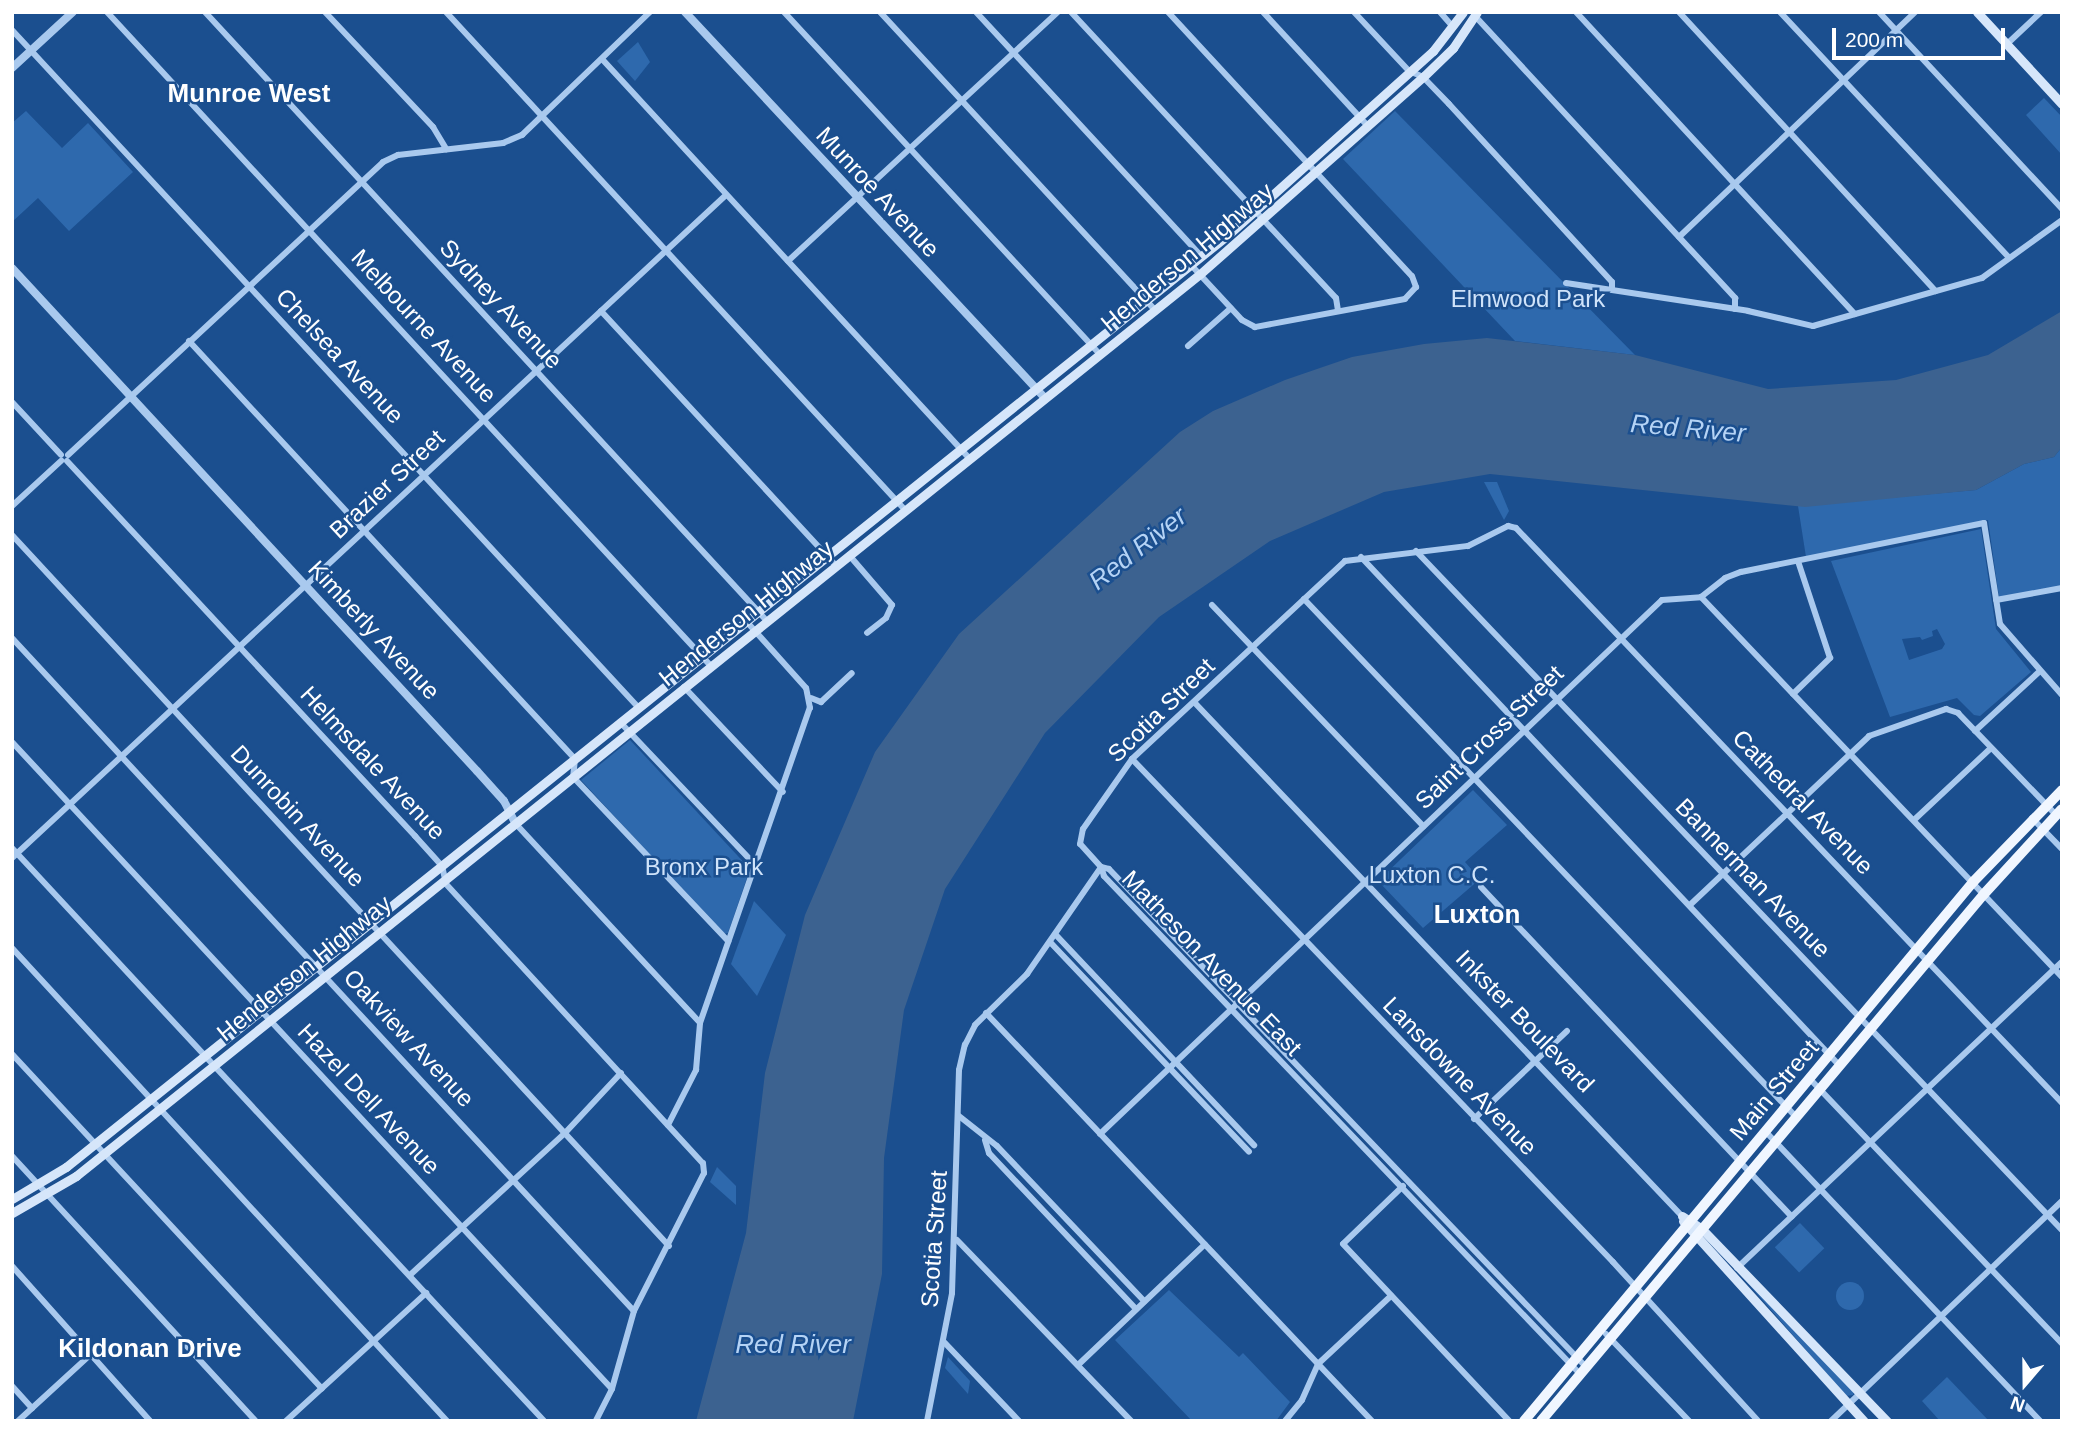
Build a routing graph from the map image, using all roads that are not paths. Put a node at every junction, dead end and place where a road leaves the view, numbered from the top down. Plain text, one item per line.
1 (73, 12) edge
2 (107, 12) edge
3 (205, 12) edge
4 (325, 12) edge
5 (446, 12) edge
6 (650, 12) edge
7 (685, 12) edge
8 (784, 12) edge
9 (880, 12) edge
10 (976, 12) edge
11 (1058, 12) edge
12 (1071, 12) edge
13 (1168, 12) edge
14 (1263, 12) edge
15 (1354, 12) edge
16 (1440, 12) edge
17 (1463, 12) edge
18 (1576, 12) edge
19 (1678, 12) edge
20 (1780, 12) edge
21 (1880, 12) edge
22 (1915, 12) edge
23 (1977, 12) edge
24 (2041, 12) edge
25 (1476, 14) edge
26 (1453, 27) junction
27 (12, 30) edge
28 (1896, 31) junction
29 (2007, 44) junction
30 (31, 51) junction
31 (1013, 53) junction
32 (602, 60) junction
33 (12, 68) edge
34 (1409, 71) junction
35 (1423, 77) junction
36 (1843, 81) junction
37 (962, 100) junction
38 (2062, 104) edge
39 (1360, 116) junction
40 (542, 117) junction
41 (1368, 126) junction
42 (1790, 133) junction
43 (909, 148) junction
44 (446, 149) junction
45 (1308, 163) junction
46 (1316, 173) junction
47 (362, 182) junction
48 (1736, 186) junction
49 (726, 195) junction
50 (857, 198) junction
51 (2062, 209) edge
52 (1255, 211) junction
53 (1263, 219) junction
54 (2062, 220) edge
55 (309, 230) junction
56 (1679, 237) junction
57 (666, 251) junction
58 (1202, 257) junction
59 (2009, 258) junction
60 (788, 261) junction
61 (1191, 265) junction
62 (12, 268) edge
63 (1200, 274) junction
64 (1566, 283) dead end
65 (250, 286) junction
66 (1612, 288) junction
67 (1936, 291) junction
68 (1147, 301) junction
69 (1231, 309) junction
70 (1735, 309) junction
71 (1155, 310) junction
72 (601, 311) junction
73 (1338, 311) junction
74 (1855, 314) junction
75 (189, 341) junction
76 (1091, 345) junction
77 (1188, 346) dead end
78 (1100, 354) junction
79 (537, 370) junction
80 (1036, 390) junction
81 (131, 396) junction
82 (1045, 398) junction
83 (12, 402) edge
84 (484, 419) junction
85 (961, 449) junction
86 (64, 458) junction
87 (970, 459) junction
88 (424, 476) junction
89 (897, 501) junction
90 (12, 506) edge
91 (905, 510) junction
92 (1516, 528) joint
93 (363, 531) junction
94 (12, 535) edge
95 (841, 546) junction
96 (1416, 551) junction
97 (849, 555) junction
98 (828, 556) junction
99 (1361, 557) junction
100 (1798, 561) junction
101 (836, 566) junction
102 (305, 585) junction
103 (2062, 587) edge
104 (1701, 597) junction
105 (1304, 599) junction
106 (1996, 600) junction
107 (1212, 605) dead end
108 (759, 612) junction
109 (767, 621) junction
110 (747, 622) junction
111 (755, 632) junction
112 (867, 634) dead end
113 (12, 638) edge
114 (1620, 638) junction
115 (240, 647) junction
116 (1253, 648) junction
117 (703, 656) junction
118 (711, 666) junction
119 (2040, 671) junction
120 (852, 673) dead end
121 (684, 687) junction
122 (1793, 694) junction
123 (2062, 695) edge
124 (811, 698) junction
125 (1556, 699) junction
126 (1194, 702) junction
127 (173, 708) junction
128 (639, 708) junction
129 (620, 722) junction
130 (1525, 729) junction
131 (628, 731) junction
132 (1975, 731) junction
133 (12, 741) edge
134 (1991, 748) junction
135 (1850, 753) junction
136 (122, 756) junction
137 (575, 759) junction
138 (1132, 760) junction
139 (573, 777) junction
140 (1474, 777) junction
141 (2062, 790) edge
142 (783, 792) junction
143 (69, 804) junction
144 (2046, 804) junction
145 (511, 811) junction
146 (2059, 812) edge
147 (1786, 813) junction
148 (2032, 818) junction
149 (1914, 820) junction
150 (515, 823) junction
151 (1423, 826) junction
152 (2041, 828) junction
153 (2062, 849) edge
154 (14, 853) edge
155 (442, 866) junction
156 (756, 866) junction
157 (1101, 867) junction
158 (1723, 874) junction
159 (443, 881) junction
160 (1365, 881) junction
161 (1973, 882) junction
162 (1481, 887) dead end
163 (1984, 894) junction
164 (1691, 904) junction
165 (371, 923) junction
166 (380, 932) junction
167 (1056, 934) junction
168 (1304, 939) junction
169 (729, 941) junction
170 (1051, 942) junction
171 (12, 948) edge
172 (1917, 951) junction
173 (1928, 961) junction
174 (2062, 962) edge
175 (316, 966) junction
176 (2054, 969) junction
177 (324, 976) junction
178 (2062, 977) edge
179 (1237, 1003) junction
180 (262, 1010) junction
181 (1230, 1010) junction
182 (986, 1013) junction
183 (269, 1020) junction
184 (1861, 1020) junction
185 (701, 1023) junction
186 (1870, 1028) junction
187 (1991, 1029) junction
188 (1567, 1031) dead end
189 (12, 1054) edge
190 (205, 1055) junction
191 (1830, 1056) junction
192 (1536, 1060) junction
193 (1175, 1062) junction
194 (214, 1064) junction
195 (1839, 1065) junction
196 (1169, 1068) junction
197 (621, 1073) junction
198 (1810, 1079) junction
199 (1819, 1088) junction
200 (1928, 1090) junction
201 (150, 1099) junction
202 (2062, 1103) edge
203 (1787, 1107) junction
204 (159, 1108) junction
205 (958, 1116) junction
206 (1796, 1117) junction
207 (1474, 1119) junction
208 (668, 1125) junction
209 (1766, 1132) junction
210 (565, 1133) junction
211 (1100, 1134) junction
212 (985, 1140) junction
213 (1776, 1142) junction
214 (96, 1143) junction
215 (1870, 1144) junction
216 (1254, 1145) dead end
217 (105, 1152) junction
218 (1249, 1152) dead end
219 (12, 1156) edge
220 (1741, 1161) junction
221 (1749, 1173) junction
222 (513, 1180) junction
223 (1407, 1182) junction
224 (38, 1185) junction
225 (1401, 1189) junction
226 (1821, 1191) junction
227 (47, 1194) junction
228 (12, 1199) edge
229 (2062, 1201) edge
230 (12, 1213) edge
231 (2047, 1215) junction
232 (1792, 1217) junction
233 (1687, 1221) junction
234 (461, 1227) junction
235 (2062, 1230) edge
236 (1698, 1233) junction
237 (957, 1240) junction
238 (1205, 1244) junction
239 (669, 1246) junction
240 (12, 1267) edge
241 (1740, 1267) junction
242 (1991, 1270) junction
243 (1725, 1272) junction
244 (410, 1275) junction
245 (1636, 1287) junction
246 (426, 1293) junction
247 (1391, 1296) junction
248 (1643, 1300) junction
249 (1144, 1301) junction
250 (1136, 1309) junction
251 (634, 1311) junction
252 (1941, 1317) junction
253 (1608, 1336) junction
254 (372, 1340) junction
255 (944, 1342) junction
256 (2062, 1344) edge
257 (89, 1356) junction
258 (1573, 1362) junction
259 (1318, 1364) junction
260 (1078, 1365) junction
261 (1583, 1371) junction
262 (12, 1386) edge
263 (322, 1389) junction
264 (612, 1389) junction
265 (1861, 1393) junction
266 (1849, 1405) junction
267 (32, 1408) junction
268 (18, 1421) edge
269 (150, 1421) edge
270 (256, 1421) edge
271 (285, 1421) edge
272 (447, 1421) edge
273 (544, 1421) edge
274 (596, 1421) edge
275 (927, 1421) edge
276 (1018, 1421) edge
277 (1130, 1421) edge
278 (1285, 1421) edge
279 (1372, 1421) edge
280 (1509, 1421) edge
281 (1524, 1421) edge
282 (1541, 1421) edge
283 (1689, 1421) edge
284 (1758, 1421) edge
285 (1831, 1421) edge
286 (1864, 1421) edge
287 (1887, 1421) edge
288 (2040, 1421) edge

1 - 30 street
2 - 55 street, Melbourne Avenue
3 - 47 street, Sydney Avenue
4 - 44 street
5 - 40 street
6 - 32 street
7 - 50 street, Munroe Avenue
8 - 43 street
9 - 37 street
10 - 31 street
11 - 31 street
12 - 52 street
13 - 45 street
14 - 39 street
15 - 34 street
16 - 26 street
17 - 26 main road, Henderson Highway
18 - 48 street
19 - 42 street
20 - 36 street
21 - 28 street
22 - 28 street
23 - 29 main road
24 - 29 street
25 - 35 main road, Henderson Highway
25 - 56 street
26 - 34 main road, Henderson Highway
27 - 30 street, Chelsea Avenue
28 - 36 street
28 - 51 street
29 - 38 main road
30 - 33 street
30 - 65 street, Chelsea Avenue
31 - 37 street
31 - 58 street
32 - 40 street
32 - 49 street
34 - 35 street
34 - 39 main road, Henderson Highway
35 - 41 main road, Henderson Highway
35 - 66 street
36 - 42 street
36 - 59 street
37 - 43 street
37 - 68 street
39 - 41 street
39 - 45 main road, Henderson Highway
40 - 44 street
40 - 57 street
41 - 46 main road, Henderson Highway
42 - 48 street
42 - 67 street
43 - 50 street
43 - 76 street
44 - 47 street
45 - 46 street
45 - 52 main road, Henderson Highway
46 - 53 main road, Henderson Highway
46 - 73 street
47 - 55 street
47 - 79 street, Sydney Avenue
48 - 56 street
48 - 74 street
49 - 57 street, Brazier Street
49 - 60 street
50 - 60 street
50 - 80 street, Munroe Avenue
52 - 53 street
52 - 58 main road, Henderson Highway
53 - 63 main road, Henderson Highway
53 - 73 street
54 - 59 street
55 - 65 street
55 - 84 street, Melbourne Avenue
56 - 70 street
57 - 72 street, Brazier Street
57 - 89 street
58 - 61 main road, Henderson Highway
59 - 67 street
60 - 85 street
61 - 63 street
61 - 68 main road, Henderson Highway
62 - 81 street, Kimberly Avenue
63 - 69 street
63 - 71 main road, Henderson Highway
64 - 66 street
65 - 75 street
65 - 88 street, Chelsea Avenue
66 - 70 street
67 - 74 street
68 - 71 street
68 - 76 main road, Henderson Highway
69 - 73 street
69 - 77 street
70 - 74 street
71 - 78 main road, Henderson Highway
72 - 79 street, Brazier Street
72 - 98 street
75 - 81 street
75 - 93 street
76 - 78 street
76 - 80 main road, Henderson Highway
78 - 82 main road, Henderson Highway
79 - 84 street, Brazier Street
79 - 108 street, Sydney Avenue
80 - 82 street, Munroe Avenue
80 - 85 main road, Henderson Highway
81 - 86 street
81 - 102 street, Kimberly Avenue
82 - 87 main road, Henderson Highway
83 - 86 street, Helmsdale Avenue
84 - 88 street, Brazier Street
84 - 117 street, Melbourne Avenue
85 - 87 street
85 - 89 main road, Henderson Highway
86 - 90 street
86 - 115 street, Helmsdale Avenue
87 - 91 main road, Henderson Highway
88 - 93 street, Brazier Street
88 - 128 street, Chelsea Avenue
89 - 91 street
89 - 95 main road, Henderson Highway
91 - 97 main road, Henderson Highway
92 - 96 street, Scotia Street
92 - 114 street, Cathedral Avenue
93 - 102 street, Brazier Street
93 - 137 street
94 - 127 street, Dunrobin Avenue
95 - 97 main road
95 - 98 main road, Henderson Highway
96 - 99 street, Scotia Street
96 - 125 street, Bannerman Avenue
97 - 101 main road, Henderson Highway
97 - 112 street
98 - 101 street
98 - 108 main road, Henderson Highway
99 - 105 street, Scotia Street
99 - 130 street
100 - 104 street
100 - 106 street
100 - 122 street
101 - 109 main road, Henderson Highway
102 - 115 street, Brazier Street
102 - 145 street, Kimberly Avenue
103 - 106 street
104 - 114 street, Saint Cross Street
104 - 122 street
105 - 116 street, Scotia Street
105 - 140 street
106 - 119 street
107 - 116 street
108 - 109 street, Sydney Avenue
108 - 110 main road, Henderson Highway
109 - 111 main road, Henderson Highway
110 - 111 street
110 - 117 main road, Henderson Highway
111 - 118 main road, Henderson Highway
111 - 124 street
113 - 136 street, Oakview Avenue
114 - 125 street, Saint Cross Street
114 - 147 street, Cathedral Avenue
115 - 127 street, Brazier Street
115 - 155 street, Helmsdale Avenue
116 - 126 street, Scotia Street
116 - 151 street
117 - 118 street, Melbourne Avenue
117 - 128 main road, Henderson Highway
118 - 121 main road, Henderson Highway
119 - 123 street
119 - 132 street
120 - 124 street
121 - 131 main road, Henderson Highway
121 - 142 street
122 - 135 street
124 - 142 street
125 - 130 street, Saint Cross Street
125 - 158 street, Bannerman Avenue
126 - 138 street, Scotia Street
126 - 160 street, Inkster Boulevard
127 - 136 street, Brazier Street
127 - 165 street, Dunrobin Avenue
128 - 129 main road, Henderson Highway
129 - 131 street
129 - 137 main road, Henderson Highway
130 - 140 street, Saint Cross Street
130 - 164 street
131 - 139 main road, Henderson Highway
131 - 156 street
132 - 134 street
132 - 135 street
133 - 143 street, Hazel Dell Avenue
134 - 144 street
134 - 149 street
135 - 147 street
135 - 149 street
136 - 143 street, Brazier Street
136 - 175 street, Oakview Avenue
137 - 139 street
137 - 145 main road, Henderson Highway
138 - 157 street, Scotia Street
138 - 168 street, Lansdowne Avenue
139 - 150 main road, Henderson Highway
139 - 169 street
140 - 151 street, Saint Cross Street
140 - 203 street
141 - 144 main road, Main Street
142 - 156 street
143 - 154 street, Brazier Street
143 - 180 street, Hazel Dell Avenue
144 - 146 street
144 - 148 main road, Main Street
145 - 150 street, Kimberly Avenue
145 - 155 main road, Henderson Highway
146 - 152 main road, Main Street
147 - 158 street
147 - 172 street, Cathedral Avenue
148 - 152 street
148 - 161 main road, Main Street
149 - 161 street
150 - 159 main road, Henderson Highway
150 - 185 street, Kimberly Avenue
151 - 160 street, Saint Cross Street
152 - 153 street
152 - 163 main road, Main Street
154 - 190 street
155 - 159 street, Helmsdale Avenue
155 - 165 main road, Henderson Highway
156 - 169 street
157 - 167 street, Scotia Street
157 - 179 street, Matheson Avenue East
157 - 181 street, Matheson Avenue East
158 - 164 street
158 - 184 street, Bannerman Avenue
159 - 166 main road, Henderson Highway
159 - 197 street, Helmsdale Avenue
160 - 168 street, Saint Cross Street
160 - 192 street, Inkster Boulevard
161 - 163 street
161 - 172 main road, Main Street
162 - 220 street
163 - 173 main road, Main Street
163 - 176 street
164 - 191 street
165 - 166 street, Dunrobin Avenue
165 - 175 main road, Henderson Highway
166 - 177 main road, Henderson Highway
166 - 210 street, Dunrobin Avenue
167 - 170 street, Scotia Street
167 - 193 street
168 - 179 street, Saint Cross Street
168 - 207 street, Lansdowne Avenue
169 - 185 street
170 - 182 street, Scotia Street
170 - 196 street
171 - 201 street
172 - 173 street, Cathedral Avenue
172 - 184 main road, Main Street
173 - 186 main road, Main Street
173 - 187 street, Cathedral Avenue
174 - 176 street
175 - 177 street, Oakview Avenue
175 - 180 main road, Henderson Highway
176 - 178 street
176 - 187 street
177 - 183 main road, Henderson Highway
177 - 222 street, Oakview Avenue
179 - 181 street, Saint Cross Street
179 - 223 street, Matheson Avenue East
180 - 183 street, Hazel Dell Avenue
180 - 190 main road, Henderson Highway
181 - 193 street, Saint Cross Street
181 - 225 street, Matheson Avenue East
182 - 205 street, Scotia Street
182 - 211 street
183 - 194 main road, Henderson Highway
183 - 234 street, Hazel Dell Avenue
184 - 186 street, Bannerman Avenue
184 - 191 main road, Main Street
185 - 208 street
186 - 195 main road, Main Street
186 - 200 street, Bannerman Avenue
187 - 200 street
187 - 202 street, Cathedral Avenue
188 - 192 street
189 - 214 street
190 - 194 street
190 - 201 main road, Henderson Highway
191 - 195 street
191 - 198 main road, Main Street
192 - 207 street
192 - 233 street, Inkster Boulevard
193 - 196 street, Saint Cross Street
193 - 216 street
194 - 204 main road, Henderson Highway
194 - 244 street
195 - 199 main road, Main Street
196 - 211 street, Saint Cross Street
196 - 218 street
197 - 208 street, Helmsdale Avenue
197 - 210 street
198 - 199 street
198 - 203 main road, Main Street
199 - 206 main road, Main Street
199 - 215 street
200 - 215 street
200 - 231 street, Bannerman Avenue
201 - 204 street
201 - 214 main road, Henderson Highway
203 - 206 street
203 - 209 main road, Main Street
204 - 217 main road, Henderson Highway
204 - 254 street
205 - 212 street
205 - 237 street, Scotia Street
206 - 213 main road, Main Street
207 - 245 street, Lansdowne Avenue
208 - 239 street
209 - 213 street
209 - 220 main road, Main Street
210 - 222 street
210 - 239 street, Dunrobin Avenue
211 - 238 street
212 - 249 street
212 - 250 street
213 - 221 main road, Main Street
213 - 226 street
214 - 217 street
214 - 224 main road, Henderson Highway
215 - 226 street
215 - 242 street
217 - 227 main road, Henderson Highway
217 - 263 street
219 - 224 street
220 - 221 street
220 - 233 main road, Main Street
221 - 232 street
221 - 236 main road, Main Street
222 - 234 street
222 - 251 street, Oakview Avenue
223 - 225 street
223 - 258 street, Matheson Avenue East
224 - 227 street
224 - 228 main road, Henderson Highway
225 - 247 street
225 - 258 street, Matheson Avenue East
226 - 232 street
226 - 252 street
227 - 230 main road, Henderson Highway
227 - 270 street
229 - 231 street
231 - 235 street, Bannerman Avenue
231 - 242 street
232 - 241 street
233 - 236 main road, Inkster Boulevard
233 - 245 main road, Main Street
234 - 244 street
234 - 264 street, Hazel Dell Avenue
236 - 241 main road, Inkster Boulevard
236 - 243 main road, Inkster Boulevard
236 - 248 main road, Main Street
237 - 255 street, Scotia Street
237 - 260 street
238 - 249 street
238 - 259 street
239 - 251 street
240 - 257 street
241 - 243 street
241 - 265 main road, Inkster Boulevard
242 - 252 street
242 - 256 street
243 - 266 main road, Inkster Boulevard
244 - 246 street
245 - 248 street, Lansdowne Avenue
245 - 258 main road, Main Street
246 - 254 street
246 - 273 street
247 - 259 street
247 - 280 street
248 - 253 main road, Main Street
248 - 284 street, Lansdowne Avenue
249 - 250 street
250 - 260 street
251 - 264 street
252 - 265 street
252 - 288 street
253 - 261 main road, Main Street
253 - 283 street
254 - 263 street
254 - 272 street
255 - 275 street, Scotia Street
255 - 276 street
257 - 267 street
257 - 269 street
258 - 261 street, Matheson Avenue East
258 - 281 main road, Main Street
259 - 278 street
259 - 279 street
260 - 277 street
261 - 282 main road, Main Street
262 - 267 street
263 - 271 street
264 - 274 street
265 - 266 street
265 - 287 main road, Inkster Boulevard
266 - 285 street
266 - 286 main road, Inkster Boulevard
267 - 268 street

